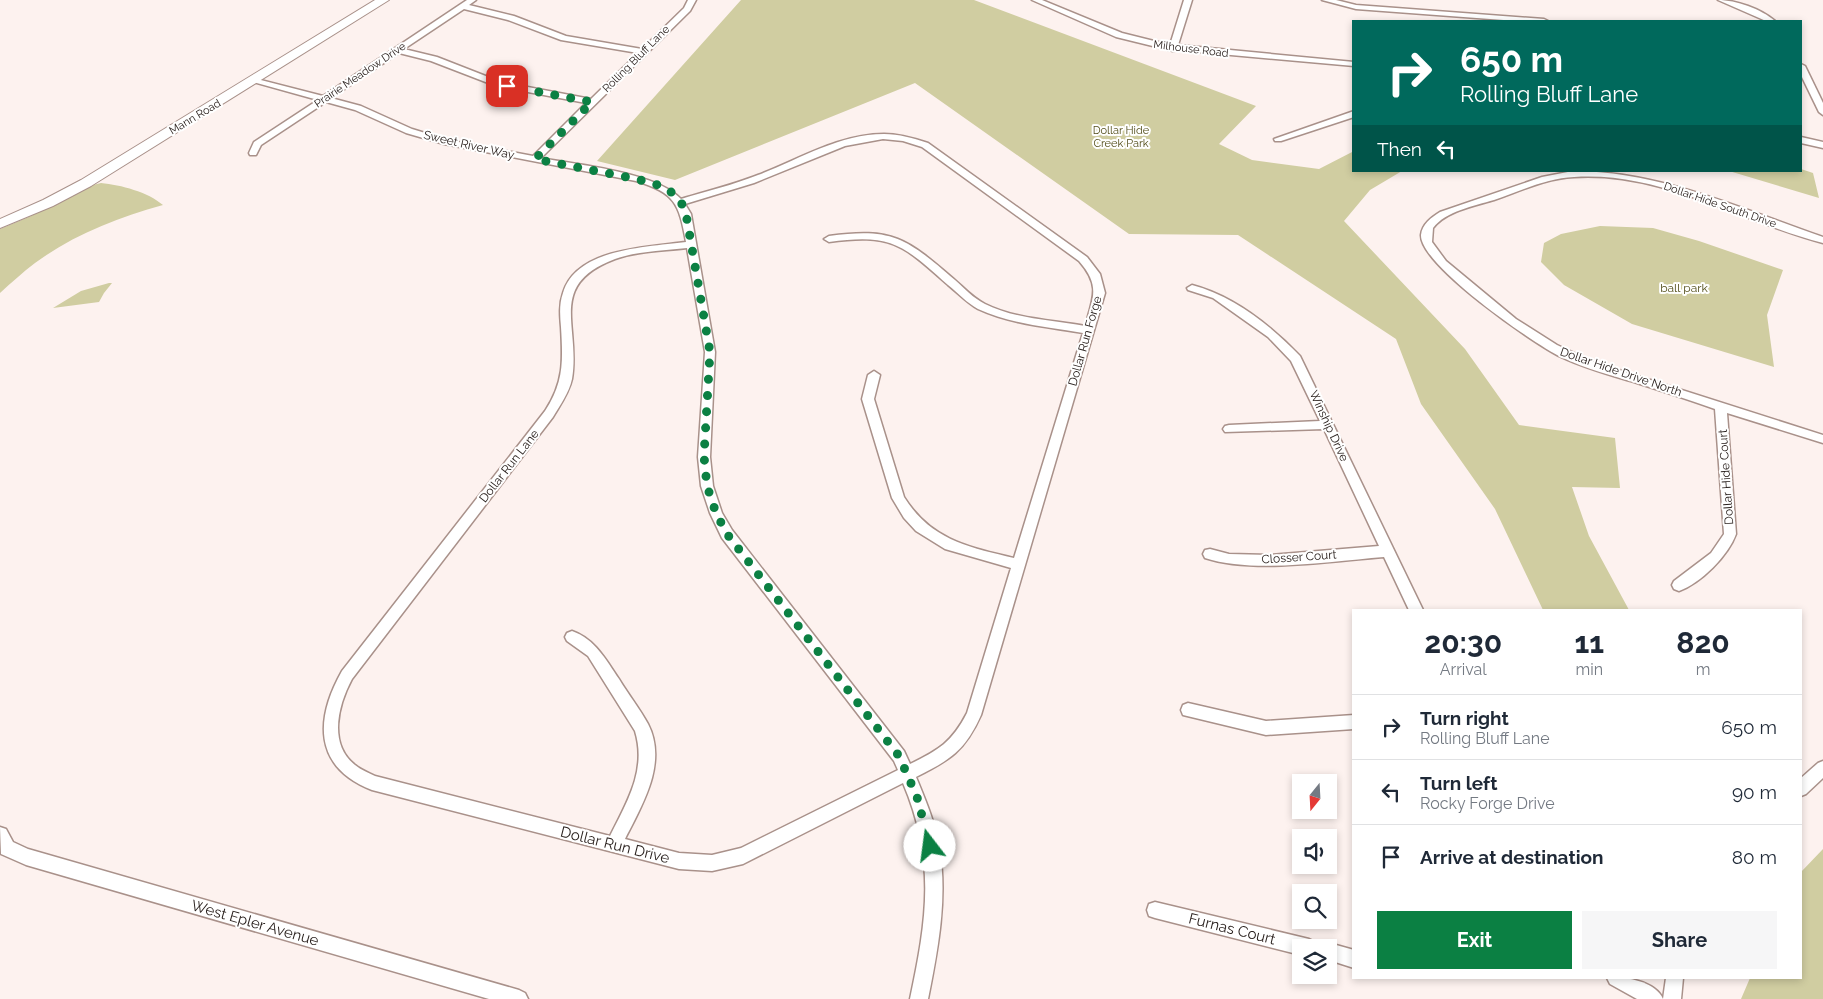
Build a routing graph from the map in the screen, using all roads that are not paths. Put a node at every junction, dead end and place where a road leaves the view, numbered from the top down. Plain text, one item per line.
1 (384, 0) edge
2 (472, 0) edge
3 (692, 0) edge
4 (1036, 0) edge
5 (1061, 0) edge
6 (1188, 0) edge
7 (1326, 0) edge
8 (1722, 0) edge
9 (463, 6) junction
10 (1050, 6) junction
11 (1531, 20) edge
12 (1769, 20) edge
13 (1173, 48) junction
14 (398, 50) junction
15 (643, 51) junction
16 (1352, 64) edge
17 (1803, 75) edge
18 (256, 80) junction
19 (324, 99) junction
20 (592, 102) junction
21 (1823, 112) edge
22 (1352, 115) edge
23 (1278, 139) dead end
24 (1802, 140) edge
25 (1823, 145) edge
26 (253, 153) dead end
27 (535, 159) junction
28 (681, 202) junction
29 (0, 224) edge
30 (1427, 238) joint
31 (829, 239) dead end
32 (1823, 240) edge
33 (692, 244) junction
34 (1192, 288) dead end
35 (1089, 330) junction
36 (874, 375) dead end
37 (1721, 406) junction
38 (1328, 425) junction
39 (1230, 430) dead end
40 (1823, 439) edge
41 (1388, 551) junction
42 (1210, 554) dead end
43 (1019, 564) junction
44 (1679, 586) dead end
45 (1416, 609) edge
46 (572, 637) dead end
47 (1188, 710) dead end
48 (1352, 722) edge
49 (331, 739) joint
50 (1823, 768) edge
51 (907, 774) junction
52 (1802, 788) edge
53 (0, 835) edge
54 (614, 844) junction
55 (1155, 910) dead end
56 (1292, 944) edge
57 (1337, 954) edge
58 (1352, 958) edge
59 (1618, 979) edge
60 (1676, 979) edge
61 (519, 999) edge
62 (919, 999) edge
63 (1654, 999) edge
64 (1672, 999) edge

1 - 18 main road, Mann Road
2 - 9 street, Prairie Meadow Drive
3 - 15 street, Rolling Bluff Lane
4 - 10 street, Milhouse Road
5 - 10 street
6 - 13 street
7 - 11 street
8 - 12 street
9 - 14 street, Prairie Meadow Drive
9 - 15 street
10 - 13 street, Milhouse Road
13 - 16 street, Milhouse Road
14 - 19 street, Prairie Meadow Drive
14 - 20 street
15 - 20 street, Rolling Bluff Lane
17 - 21 street
18 - 19 street, Sweet River Way
18 - 29 main road, Mann Road
19 - 26 street, Prairie Meadow Drive
19 - 27 street, Sweet River Way
20 - 27 street, Rolling Bluff Lane
22 - 23 street
24 - 25 street
27 - 28 street, Sweet River Way
28 - 33 street
28 - 35 street, Dollar Run Forge
30 - 32 street, Dollar Hide South Drive
30 - 37 street, Dollar Hide Drive North
31 - 35 street
33 - 49 street, Dollar Run Lane
33 - 51 street
34 - 38 street, Winship Drive
35 - 43 street, Dollar Run Forge
36 - 43 street
37 - 40 street, Dollar Hide Drive North
37 - 44 street, Dollar Hide Court
38 - 39 street
38 - 41 street, Winship Drive
41 - 42 street, Closser Court
41 - 45 street, Winship Drive
43 - 51 street, Dollar Run Forge
46 - 54 street
47 - 48 street
49 - 54 street, Dollar Run Drive
50 - 52 street
51 - 54 street, Dollar Run Drive
51 - 62 street
53 - 61 street, West Epler Avenue
55 - 56 street, Furnas Court
57 - 58 street
59 - 63 street
60 - 64 street

